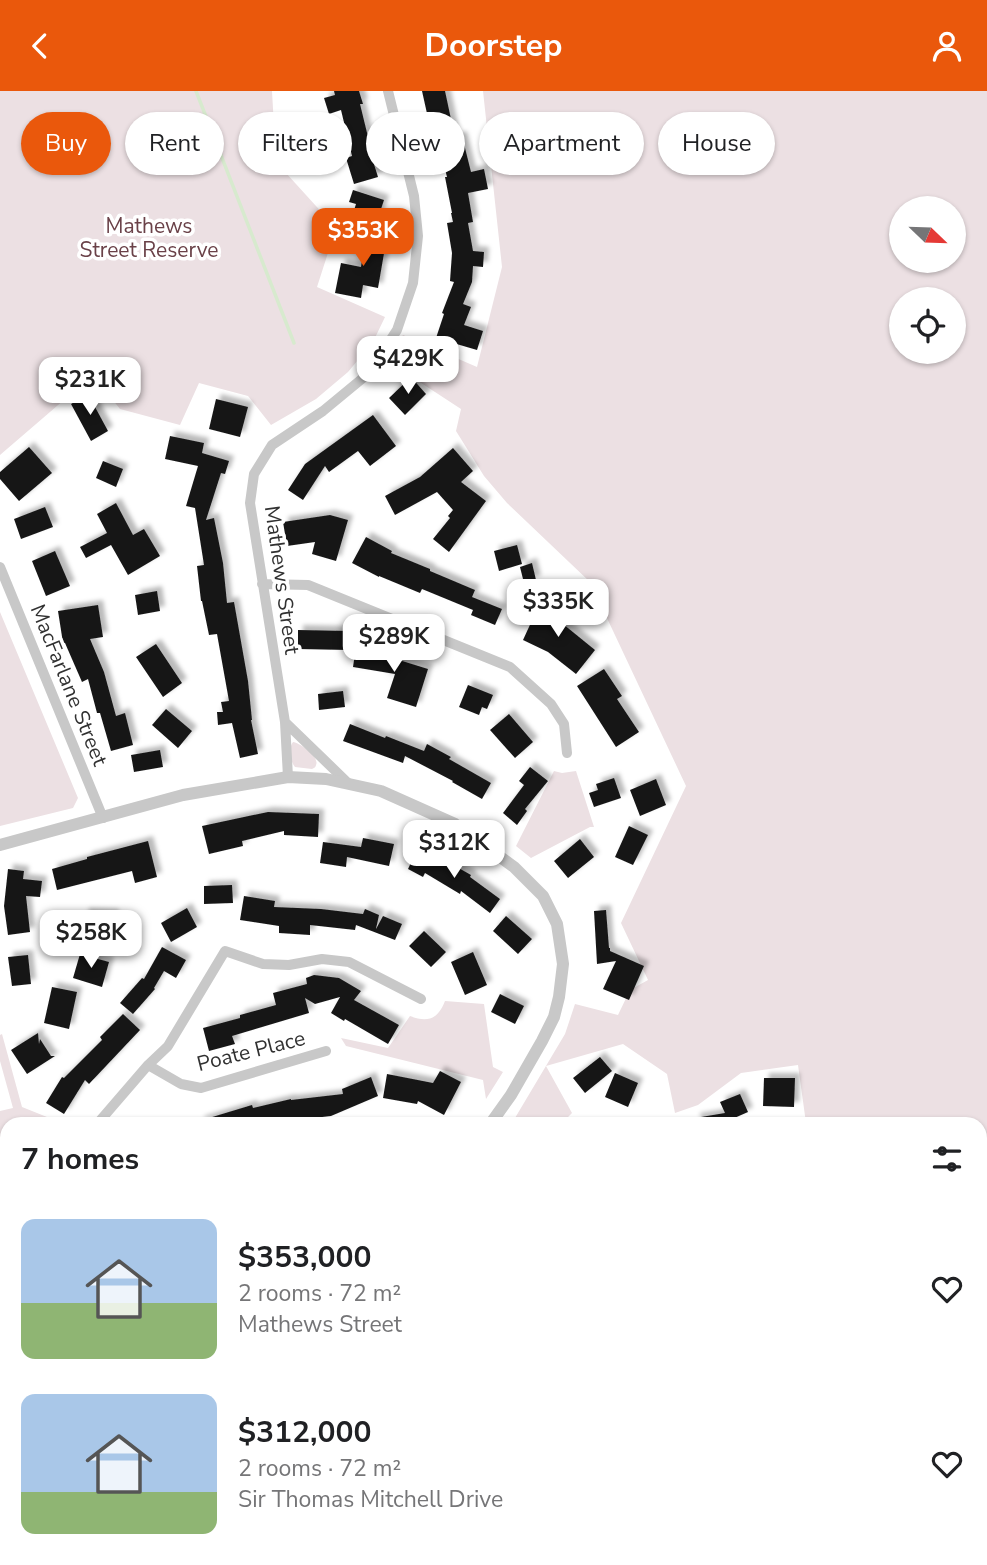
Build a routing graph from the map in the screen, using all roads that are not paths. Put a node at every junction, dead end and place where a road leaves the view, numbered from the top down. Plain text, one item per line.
1 (388, 91) edge
2 (0, 567) edge
3 (262, 584) junction
4 (285, 722) junction
5 (566, 753) dead end
6 (288, 777) junction
7 (349, 784) junction
8 (103, 818) junction
9 (0, 845) edge
10 (421, 999) dead end
11 (326, 1051) dead end
12 (148, 1065) junction
13 (103, 1117) edge
14 (495, 1117) edge

1 - 3 street, Mathews Street
2 - 8 street, MacFarlane Street
3 - 4 street, Mathews Street
3 - 5 street
4 - 6 street, Mathews Street
4 - 7 street
6 - 7 street
6 - 8 street
7 - 14 street
8 - 9 street
10 - 12 street
11 - 12 street, Poate Place
12 - 13 street

